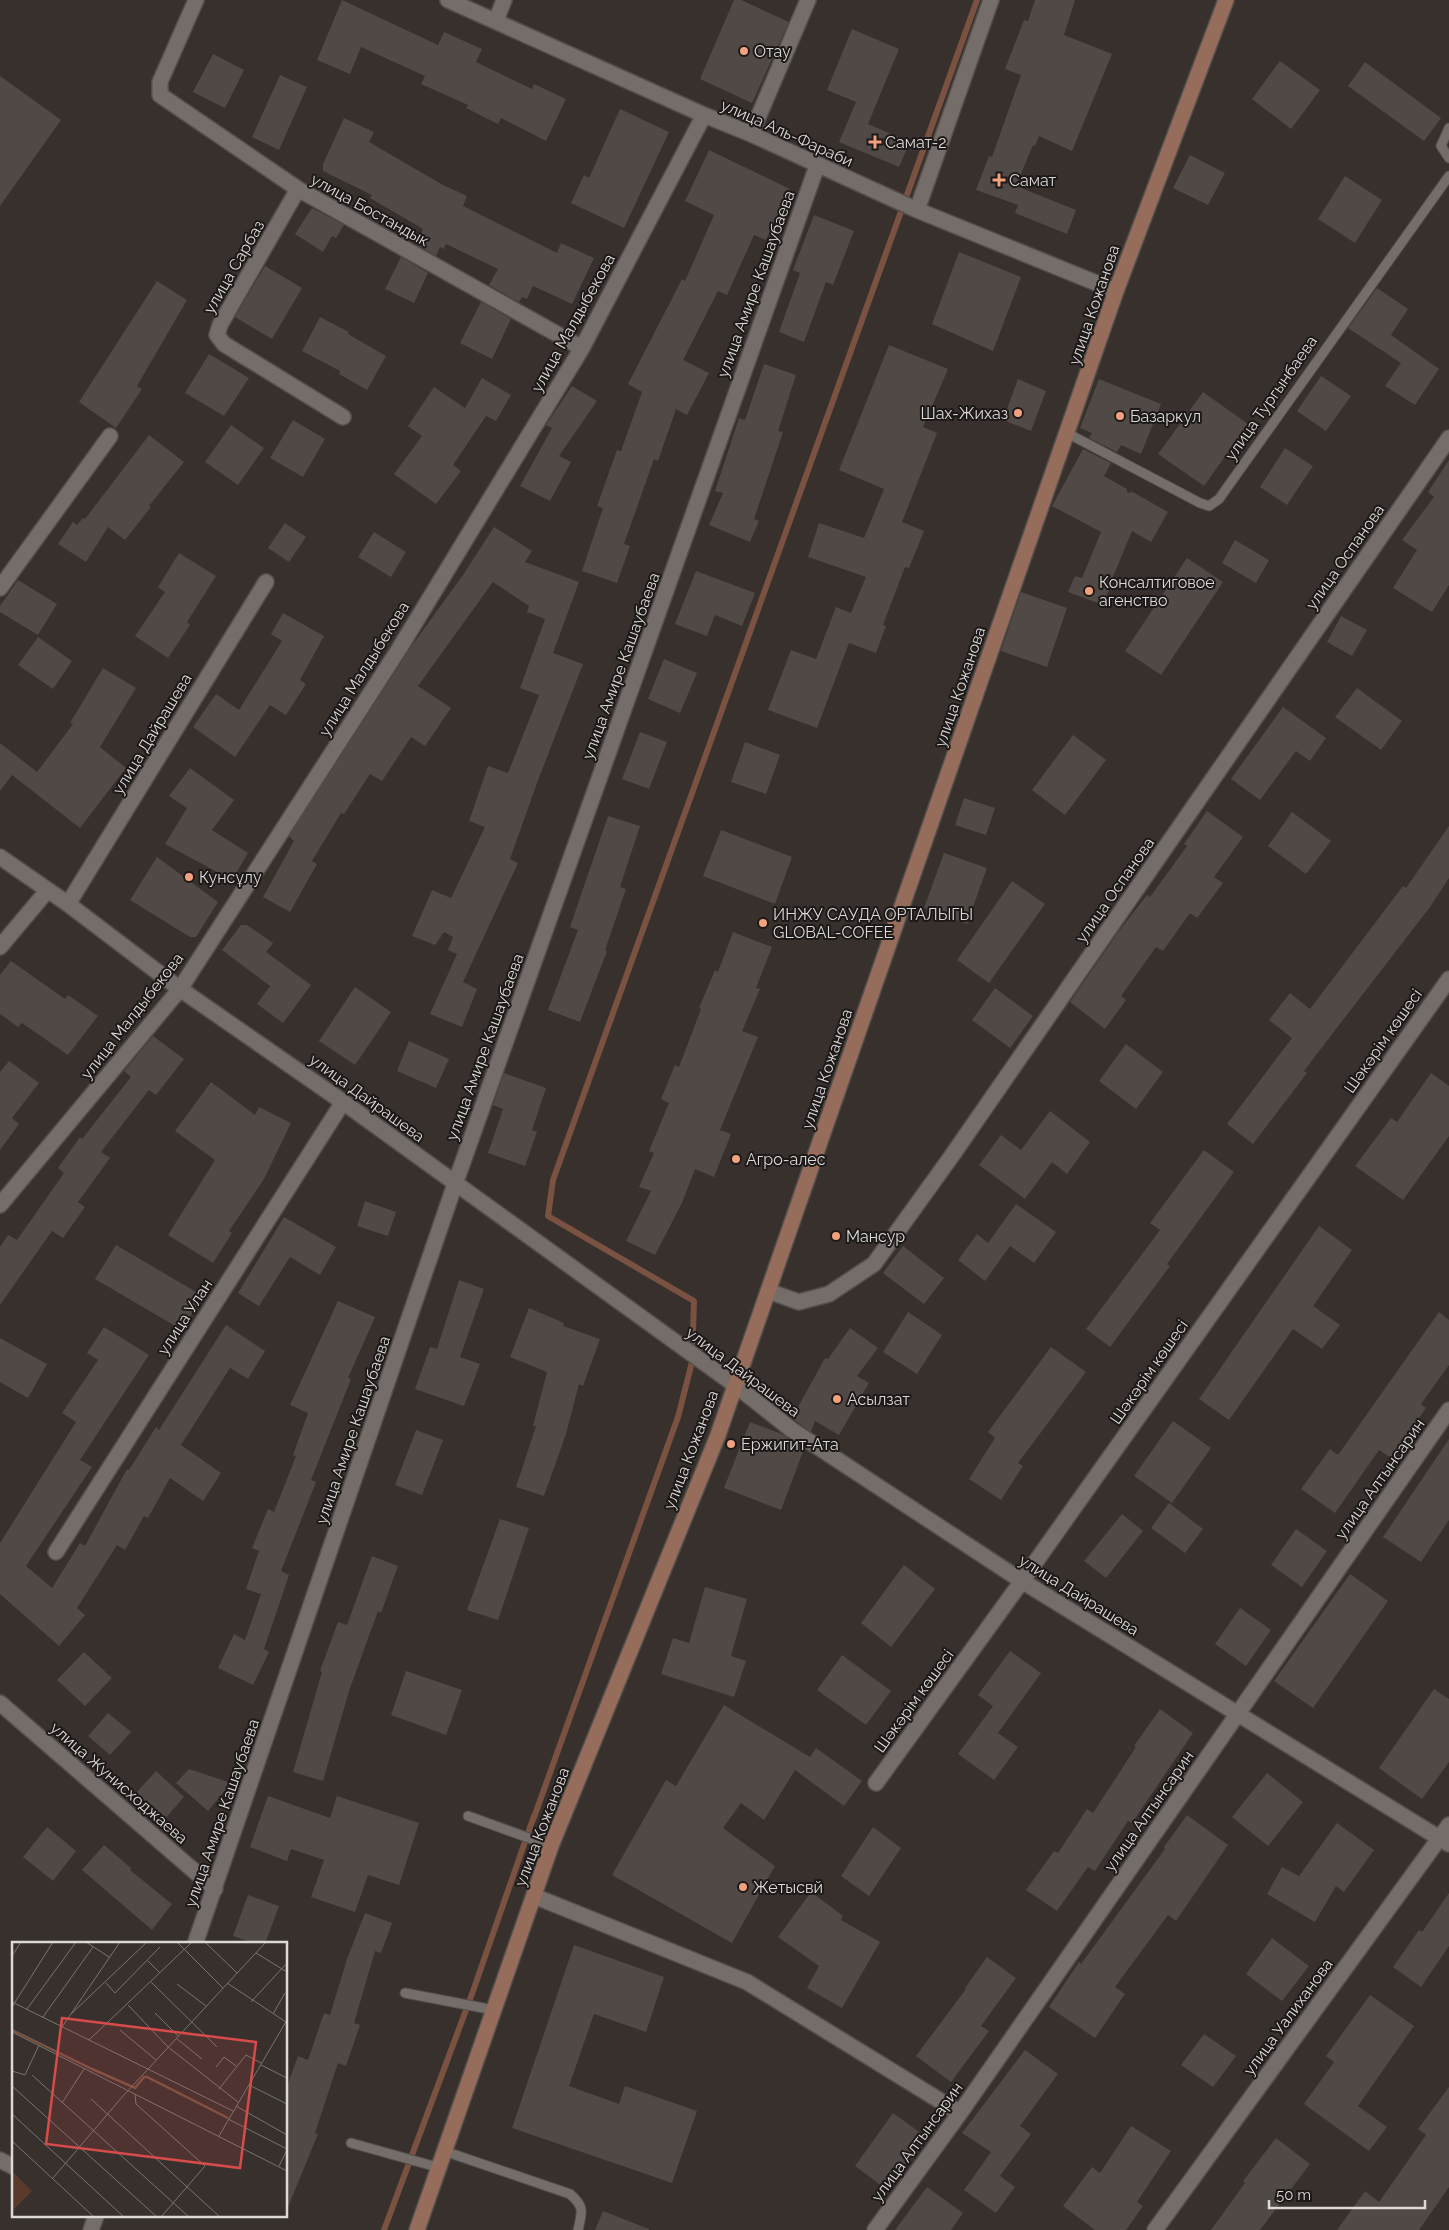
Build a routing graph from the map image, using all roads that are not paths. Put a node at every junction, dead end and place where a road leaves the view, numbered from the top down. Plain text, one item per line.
1 (196, 0) edge
2 (448, 0) edge
3 (504, 0) edge
4 (808, 0) edge
5 (991, 0) edge
6 (1226, 0) edge
7 (496, 22) junction
8 (704, 115) junction
9 (1449, 128) edge
10 (752, 134) junction
11 (1449, 158) edge
12 (817, 166) junction
13 (1449, 176) edge
14 (298, 190) junction
15 (916, 210) junction
16 (1116, 291) junction
17 (582, 348) junction
18 (343, 417) dead end
19 (1067, 433) junction
20 (110, 436) dead end
21 (1449, 438) edge
22 (266, 582) dead end
23 (0, 588) edge
24 (0, 857) edge
25 (47, 891) junction
26 (68, 904) junction
27 (0, 947) edge
28 (1449, 979) edge
29 (180, 989) junction
30 (343, 1102) junction
31 (455, 1184) junction
32 (0, 1205) edge
33 (768, 1291) junction
34 (735, 1385) junction
35 (1449, 1410) edge
36 (56, 1552) dead end
37 (1022, 1581) junction
38 (0, 1703) edge
39 (1237, 1715) junction
40 (876, 1783) dead end
41 (468, 1816) dead end
42 (1449, 1825) edge
43 (1444, 1841) edge
44 (551, 1846) junction
45 (215, 1889) junction
46 (534, 1896) junction
47 (196, 1942) edge
48 (405, 1993) dead end
49 (494, 2010) junction
50 (960, 2113) junction
51 (351, 2143) dead end
52 (444, 2151) junction
53 (0, 2160) edge
54 (12, 2166) edge
55 (438, 2167) junction
56 (95, 2218) edge
57 (91, 2230) edge
58 (417, 2230) edge
59 (578, 2230) edge
60 (874, 2230) edge
61 (1155, 2230) edge

1 - 14 street, улица Бостандык
2 - 7 street, улица Аль-Фараби
3 - 7 street
4 - 10 street
5 - 15 street
6 - 16 main road, улица Кожанова
7 - 8 street, улица Аль-Фараби
8 - 10 street, улица Аль-Фараби
8 - 17 street, улица Малдыбекова
9 - 11 lane
10 - 12 street, улица Аль-Фараби
12 - 15 street, улица Аль-Фараби
12 - 31 street, улица Амире Кашаубаева
13 - 19 lane, улица Тургынбаева
14 - 17 street, улица Бостандык
14 - 18 street, улица Сарбаз
15 - 16 street, улица Аль-Фараби
16 - 19 main road, улица Кожанова
17 - 29 street, улица Малдыбекова
19 - 33 main road, улица Кожанова
20 - 23 street
21 - 33 street, улица Оспанова
22 - 26 street, улица Дайрашева
24 - 25 street, улица Дайрашева
25 - 26 street, улица Дайрашева
25 - 27 street
26 - 29 street, улица Дайрашева
28 - 37 street, Шәкәрім көшесі
29 - 30 street, улица Дайрашева
29 - 32 street, улица Малдыбекова
30 - 31 street, улица Дайрашева
30 - 36 street, улица Улан
31 - 34 street, улица Дайрашева
31 - 45 street, улица Амире Кашаубаева
33 - 34 main road, улица Кожанова
34 - 37 street, улица Дайрашева
34 - 44 main road, улица Кожанова
35 - 39 street, улица Алтынсарин
37 - 39 street, улица Дайрашева
37 - 40 street, Шәкәрім көшесі
38 - 45 street, улица Жунисходжаева
39 - 43 street, улица Дайрашева
39 - 50 street, улица Алтынсарин
41 - 44 lane
42 - 43 street, улица Уалиханова
43 - 61 street, улица Уалиханова
44 - 46 main road, улица Кожанова
45 - 47 street, улица Амире Кашаубаева
46 - 49 main road, улица Кожанова
46 - 50 street
48 - 49 lane
49 - 52 main road, улица Кожанова
50 - 60 street, улица Алтынсарин
51 - 55 lane
52 - 55 main road, улица Кожанова
52 - 59 lane
53 - 54 street
55 - 58 main road, улица Кожанова
56 - 57 street

